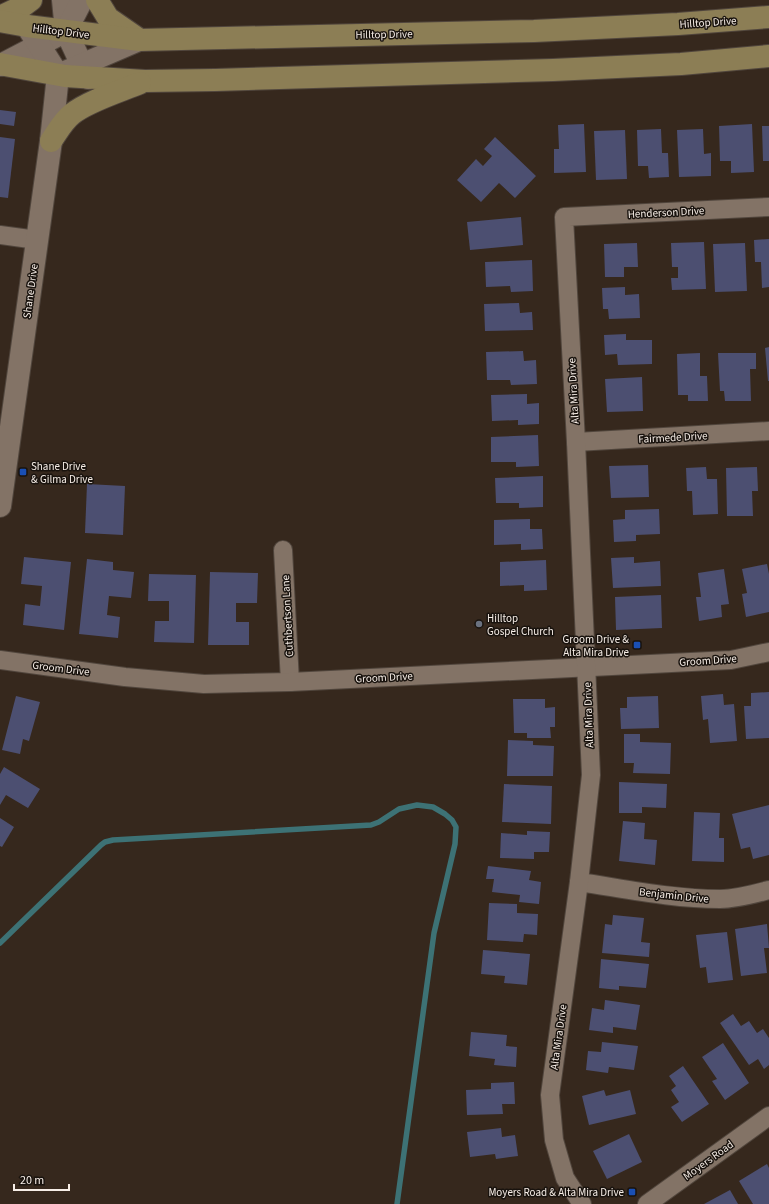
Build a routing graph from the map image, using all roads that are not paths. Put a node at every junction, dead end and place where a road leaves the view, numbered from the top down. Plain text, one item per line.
1 (31, 0) edge
2 (64, 0) edge
3 (82, 0) edge
4 (98, 0) edge
5 (0, 17) edge
6 (769, 17) edge
7 (0, 21) edge
8 (28, 26) junction
9 (66, 31) junction
10 (139, 40) junction
11 (39, 45) junction
12 (769, 56) edge
13 (0, 64) edge
14 (85, 71) junction
15 (58, 75) junction
16 (145, 81) junction
17 (52, 141) junction
18 (769, 207) edge
19 (564, 217) joint
20 (0, 235) edge
21 (37, 240) junction
22 (769, 431) edge
23 (576, 442) junction
24 (4, 444) edge
25 (0, 506) edge
26 (283, 550) dead end
27 (769, 652) edge
28 (0, 660) edge
29 (587, 667) junction
30 (290, 682) junction
31 (579, 882) junction
32 (769, 890) edge
33 (769, 1116) edge
34 (582, 1204) edge
35 (647, 1204) edge

1 - 5 main road
2 - 9 street
3 - 9 street
4 - 10 main road
6 - 10 main road, Hilltop Drive
7 - 8 main road, Hilltop Drive
8 - 9 main road, Hilltop Drive
8 - 11 street
9 - 10 main road, Hilltop Drive
9 - 11 street
9 - 14 street
10 - 14 street
11 - 13 street
11 - 15 street
12 - 16 main road
13 - 15 main road
14 - 15 main road
14 - 16 main road
15 - 17 street, Shane Drive
16 - 17 main road
17 - 21 street, Shane Drive
18 - 19 street, Henderson Drive
19 - 23 street, Alta Mira Drive
20 - 21 street
21 - 24 street, Shane Drive
22 - 23 street, Fairmede Drive
23 - 29 street, Alta Mira Drive
24 - 25 street, Shane Drive
26 - 30 street, Cuthbertson Lane
27 - 29 street, Groom Drive
28 - 30 street, Groom Drive
29 - 30 street, Groom Drive
29 - 31 street, Alta Mira Drive
31 - 32 street, Benjamin Drive
31 - 34 street, Alta Mira Drive
33 - 35 street, Moyers Road

